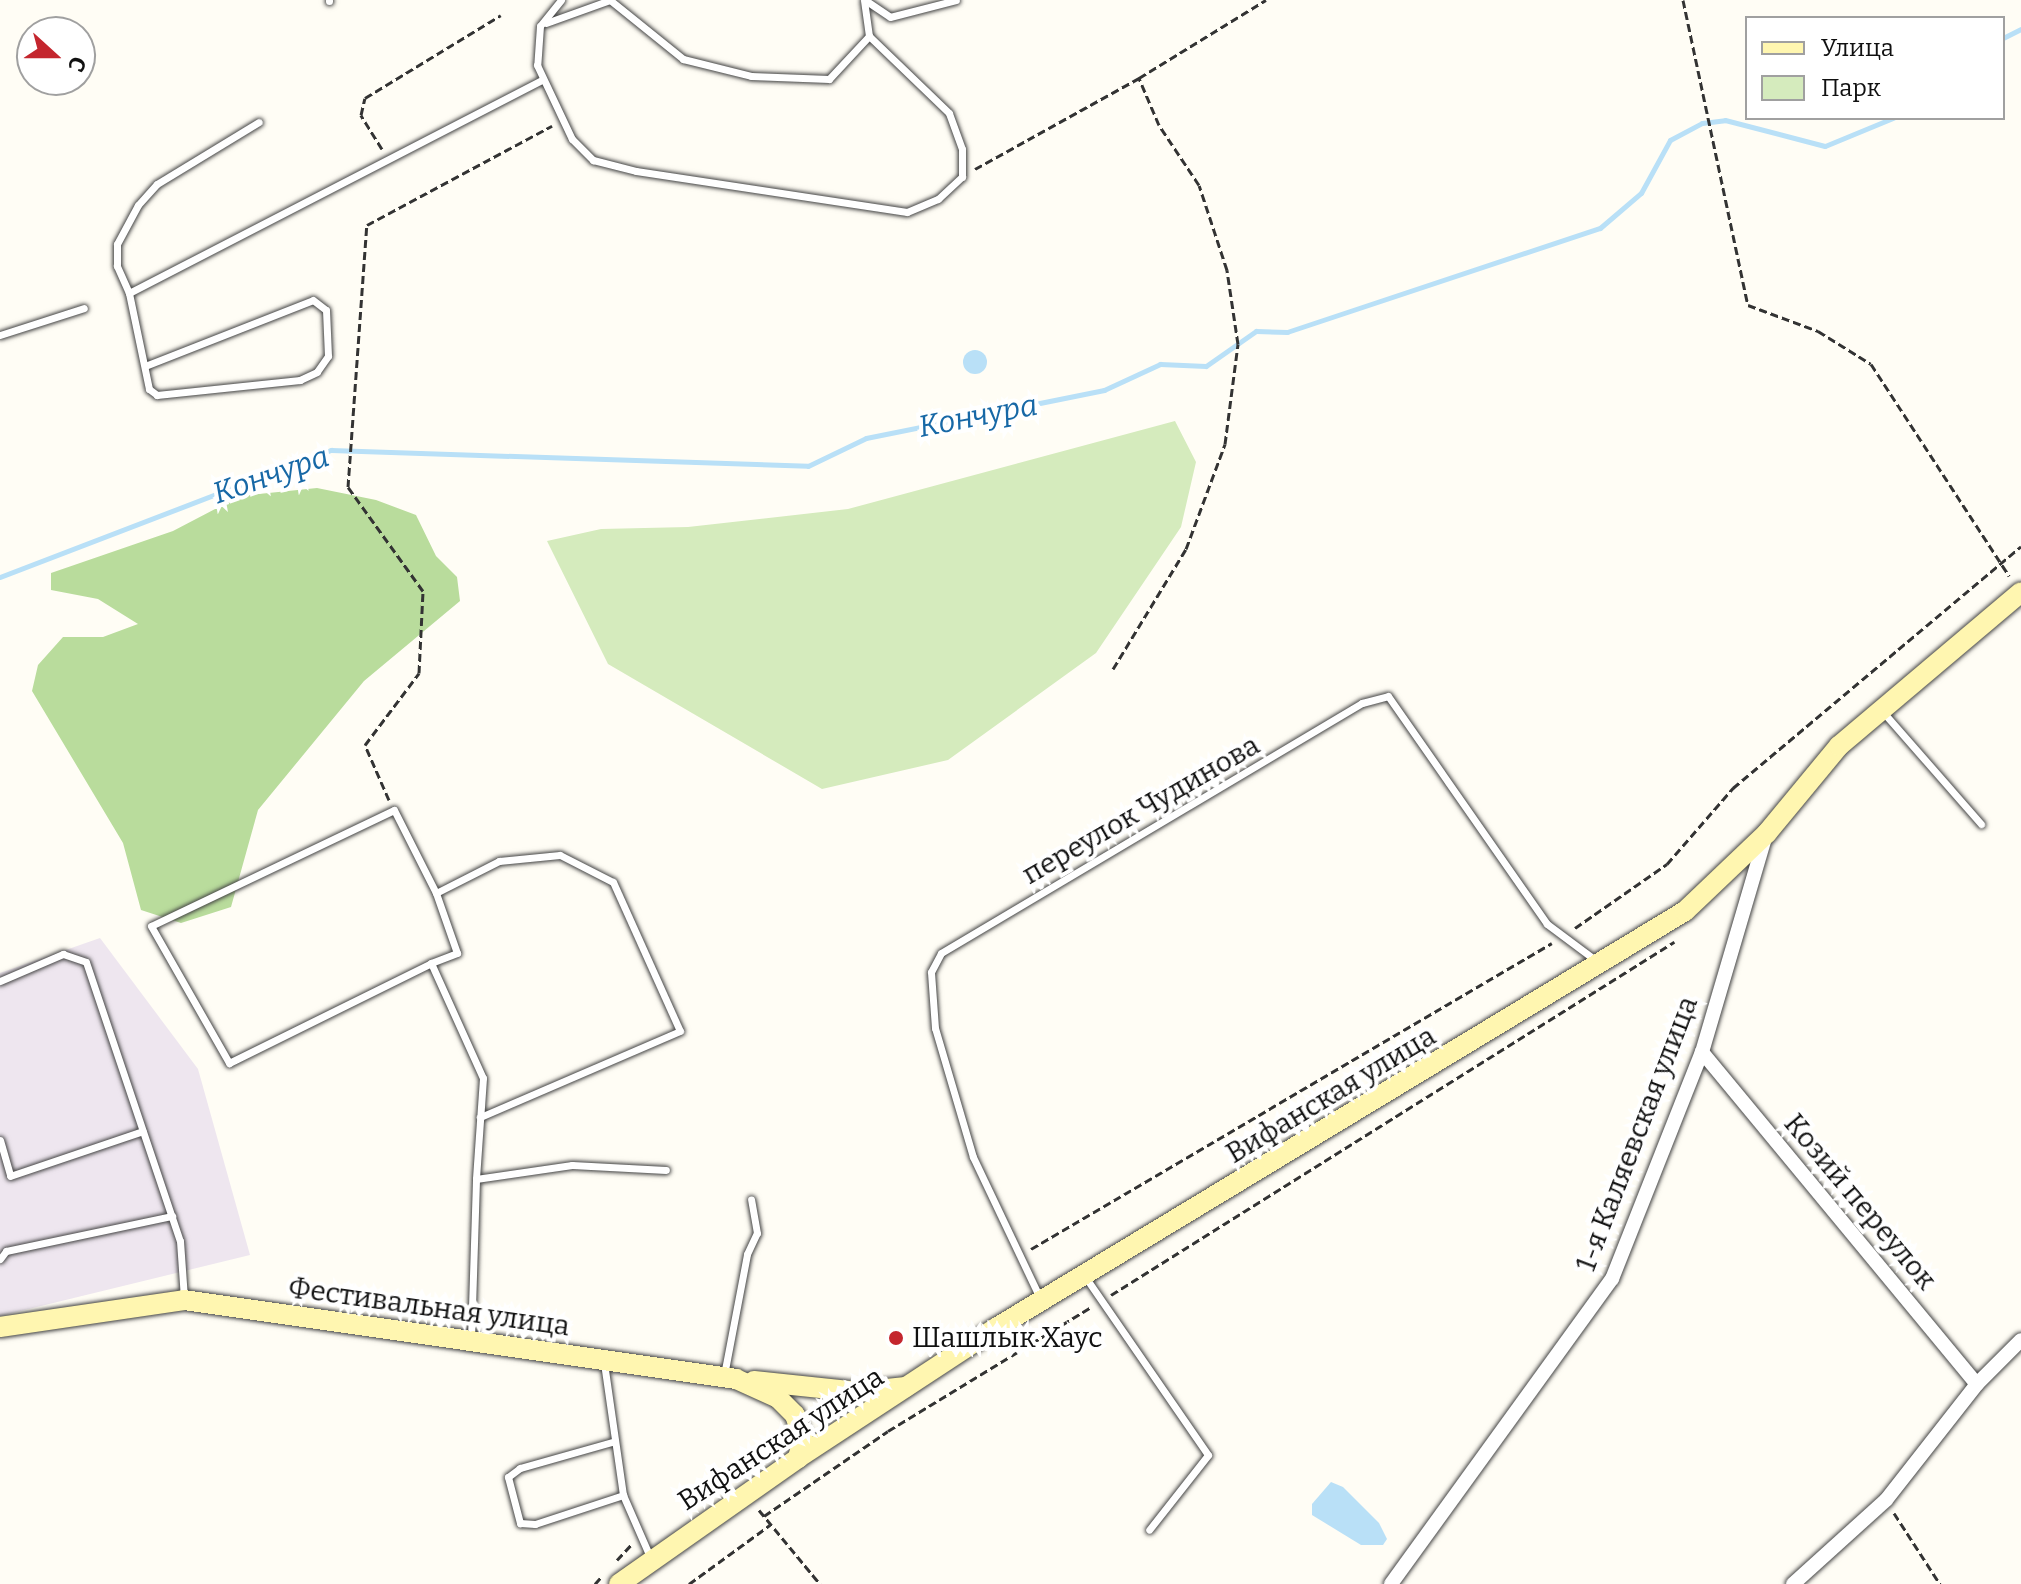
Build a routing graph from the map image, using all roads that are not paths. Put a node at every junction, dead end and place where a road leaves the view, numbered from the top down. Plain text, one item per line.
1 (561, 0) edge
2 (610, 0) edge
3 (864, 0) edge
4 (956, 0) edge
5 (540, 26) junction
6 (869, 36) junction
7 (541, 80) junction
8 (259, 122) dead end
9 (129, 293) junction
10 (84, 308) dead end
11 (0, 335) edge
12 (145, 366) junction
13 (2020, 594) edge
14 (1879, 708) junction
15 (1981, 824) dead end
16 (1767, 833) junction
17 (436, 893) junction
18 (431, 963) junction
19 (1601, 964) junction
20 (0, 981) edge
21 (1702, 1052) junction
22 (480, 1117) junction
23 (143, 1131) junction
24 (0, 1140) edge
25 (666, 1170) dead end
26 (476, 1179) junction
27 (751, 1200) dead end
28 (172, 1216) junction
29 (0, 1259) edge
30 (1085, 1276) junction
31 (184, 1300) junction
32 (1041, 1300) junction
33 (0, 1327) edge
34 (2021, 1340) edge
35 (471, 1341) junction
36 (604, 1361) junction
37 (730, 1378) junction
38 (1977, 1384) junction
39 (913, 1386) junction
40 (612, 1442) junction
41 (798, 1458) junction
42 (623, 1495) junction
43 (1149, 1530) dead end
44 (651, 1559) junction
45 (622, 1583) edge
46 (1391, 1584) edge
47 (1793, 1584) edge

1 - 5 lane
2 - 5 lane
2 - 6 lane
3 - 4 lane
3 - 6 lane
5 - 7 lane
6 - 7 lane
7 - 9 lane
8 - 9 lane
9 - 12 lane
10 - 11 lane
12 - 12 lane
13 - 14 main road, Вифанская улица
14 - 15 lane
14 - 16 main road, Вифанская улица
16 - 19 main road, Вифанская улица
16 - 21 street, 1-я Каляевская улица
17 - 18 lane
17 - 18 lane
17 - 22 lane
18 - 22 lane
19 - 30 main road, Вифанская улица
19 - 32 lane, переулок Чудинова
20 - 23 lane
21 - 38 street, Козий переулок
21 - 46 street, 1-я Каляевская улица
22 - 26 lane
23 - 24 lane
23 - 28 lane
25 - 26 lane
26 - 35 lane
27 - 37 lane
28 - 29 lane
28 - 31 lane
30 - 32 main road, Вифанская улица
30 - 43 lane
31 - 33 main road, Фестивальная улица
31 - 35 main road, Фестивальная улица
32 - 39 main road, Вифанская улица
34 - 38 street
35 - 36 main road, Фестивальная улица
36 - 37 main road, Фестивальная улица
36 - 40 lane
37 - 39 main road
37 - 41 main road, Фестивальная улица
38 - 47 street
39 - 41 main road, Вифанская улица
40 - 42 lane
40 - 42 lane
41 - 44 main road, Вифанская улица
42 - 44 lane
44 - 45 main road, Вифанская улица

